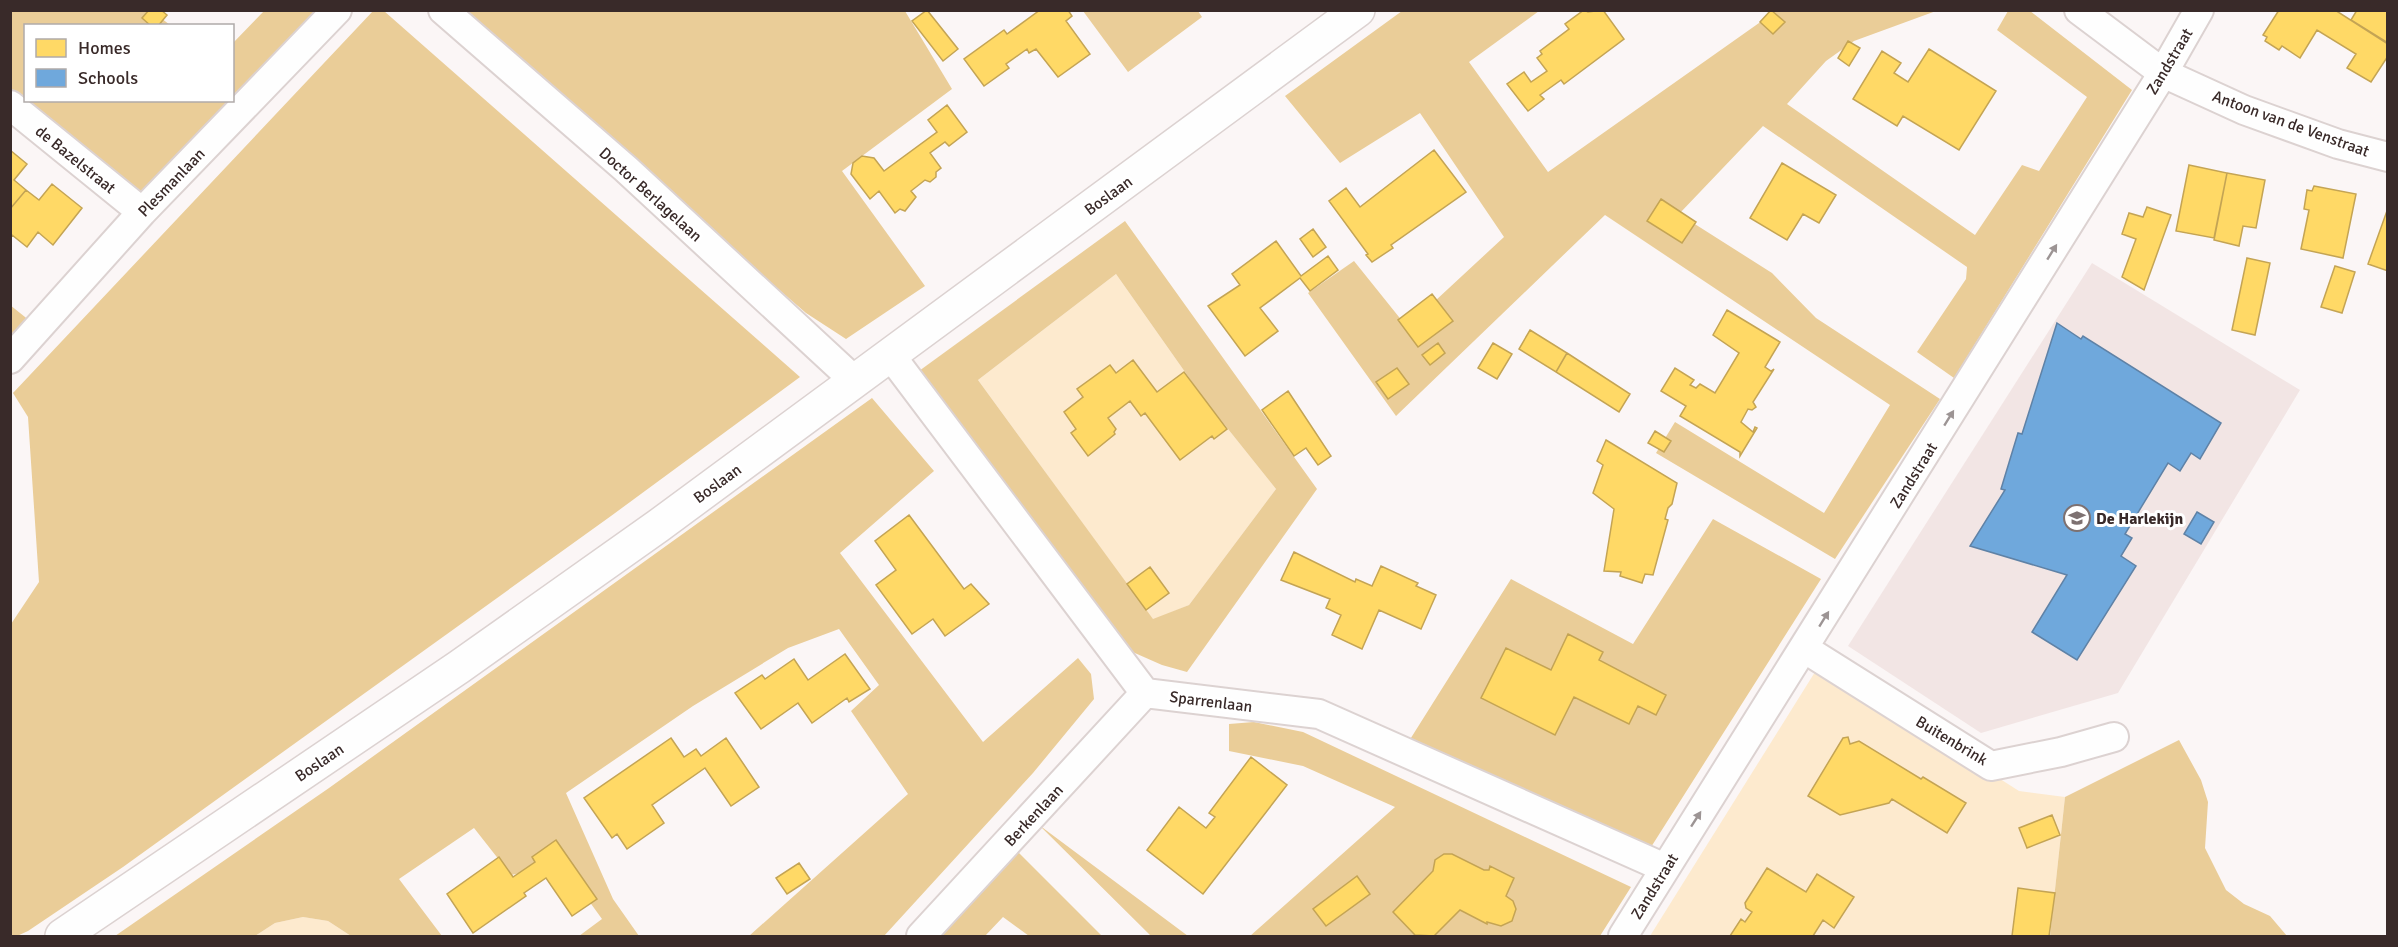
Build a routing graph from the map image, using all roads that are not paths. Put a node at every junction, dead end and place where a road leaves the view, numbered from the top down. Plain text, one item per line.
1 (337, 10) edge
2 (442, 10) edge
3 (1358, 10) edge
4 (2079, 10) edge
5 (2199, 10) edge
6 (2163, 73) junction
7 (10, 105) edge
8 (2388, 157) edge
9 (142, 212) junction
10 (891, 356) junction
11 (10, 359) edge
12 (856, 382) junction
13 (1805, 649) junction
14 (1145, 693) junction
15 (2114, 737) dead end
16 (1665, 868) junction
17 (62, 936) edge
18 (921, 936) edge
19 (1623, 936) edge

1 - 9 street, Plesmanlaan
2 - 12 street, Doctor Berlagelaan
3 - 10 street, Boslaan
4 - 6 street, Antoon van de Venstraat
5 - 6 street, Zandstraat
6 - 8 street, Antoon van de Venstraat
13 -> 6 street, Zandstraat
7 - 9 street, de Bazelstraat
9 - 11 street, Plesmanlaan
10 - 12 street, Boslaan
10 - 14 street, Sparrenlaan
12 - 17 street, Boslaan
13 - 15 street, Buitenbrink
16 -> 13 street, Zandstraat
14 - 16 street, Sparrenlaan
14 - 18 street, Berkenlaan
16 - 19 street, Zandstraat

